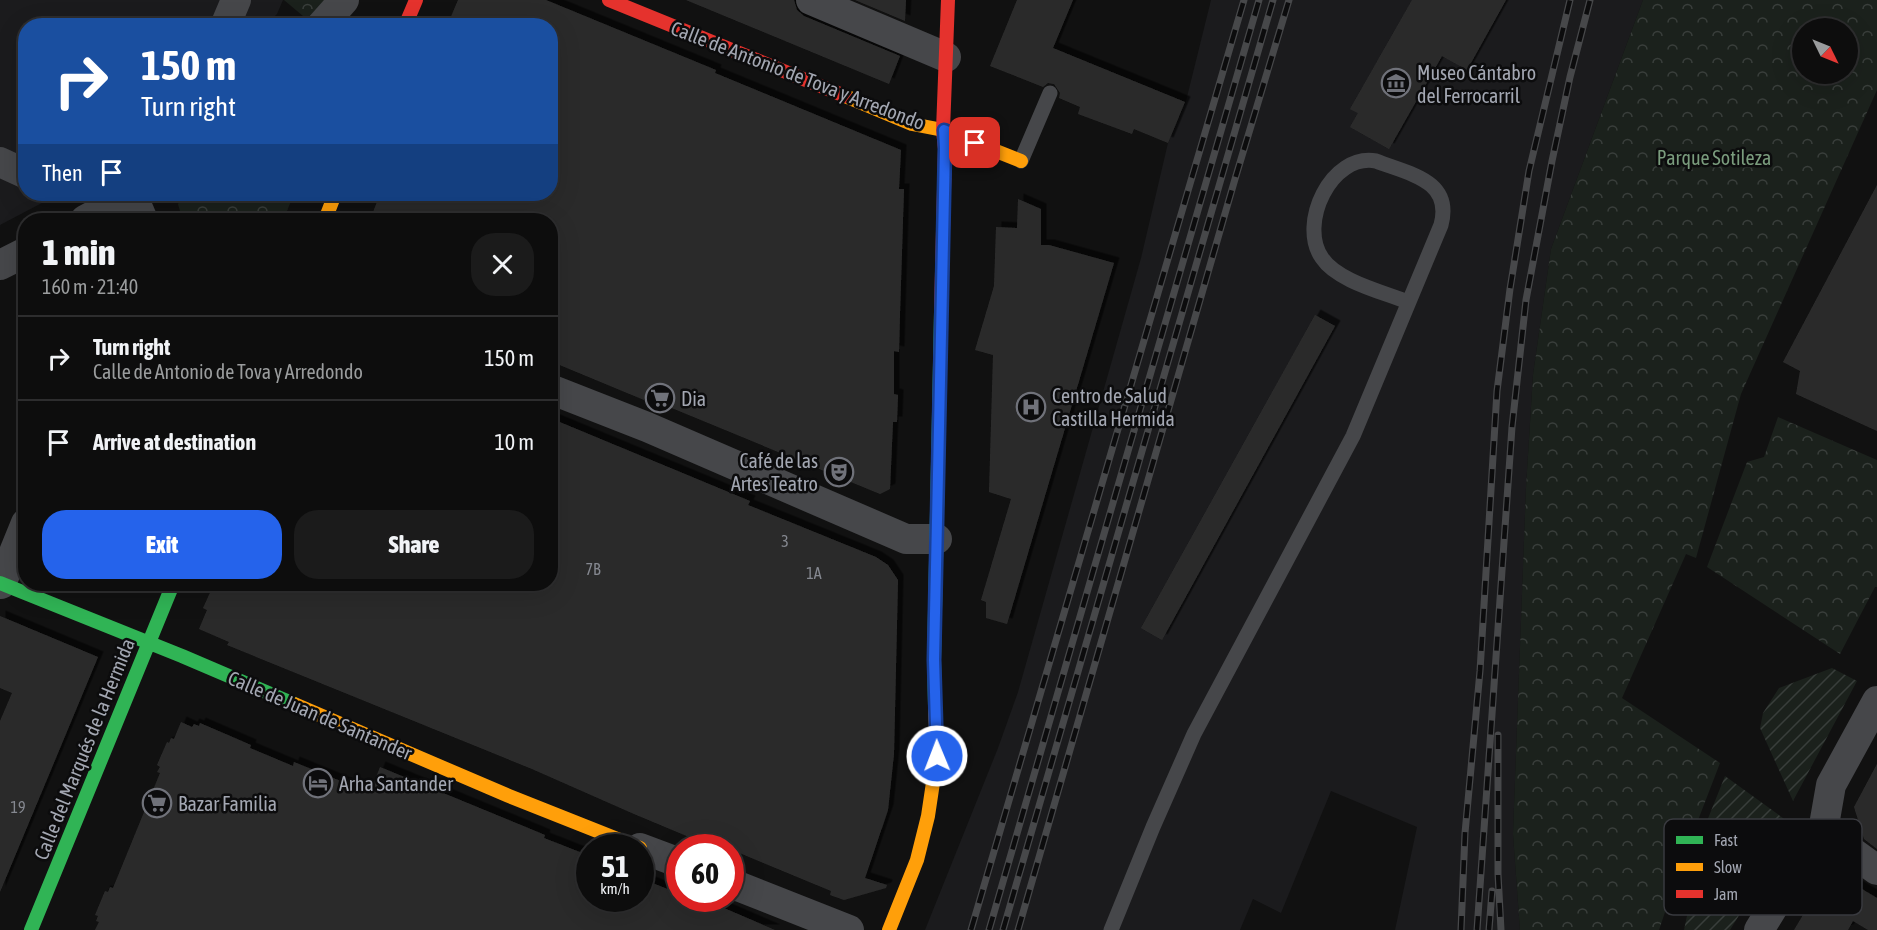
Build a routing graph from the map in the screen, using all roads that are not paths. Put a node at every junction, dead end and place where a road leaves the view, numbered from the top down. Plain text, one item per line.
1 (236, 0) edge
2 (344, 0) edge
3 (416, 0) edge
4 (609, 0) edge
5 (811, 0) edge
6 (948, 0) edge
7 (228, 18) edge
8 (328, 18) edge
9 (408, 18) edge
10 (946, 57) junction
11 (1050, 93) dead end
12 (944, 130) junction
13 (1021, 161) joint
14 (0, 162) edge
15 (18, 170) edge
16 (120, 201) edge
17 (98, 213) edge
18 (18, 256) edge
19 (0, 265) edge
20 (1408, 302) junction
21 (558, 392) edge
22 (937, 539) junction
23 (18, 542) edge
24 (1, 583) edge
25 (18, 590) edge
26 (21, 591) edge
27 (170, 591) edge
28 (149, 642) junction
29 (1877, 701) edge
30 (1825, 819) edge
31 (605, 834) edge
32 (1862, 859) edge
33 (1877, 870) edge
34 (744, 889) edge
35 (1769, 915) edge
36 (31, 930) edge
37 (849, 930) edge
38 (889, 930) edge
39 (1111, 930) edge
40 (1759, 930) edge

1 - 7 street
2 - 8 street
3 - 9 main road
4 - 12 main road, Calle de Antonio de Tova y Arredondo
5 - 10 street
6 - 10 main road
10 - 12 main road
11 - 13 lane
12 - 13 main road, Calle de Antonio de Tova y Arredondo
12 - 22 main road
14 - 15 street
16 - 17 street
18 - 19 street
20 - 20 lane
20 - 39 lane
21 - 22 street
22 - 38 main road
23 - 24 street
24 - 25 main road, Calle de Juan de Santander
26 - 28 main road, Calle de Juan de Santander
27 - 28 main road, Calle del Marqués de la Hermida
28 - 31 main road, Calle de Juan de Santander
28 - 36 main road, Calle del Marqués de la Hermida
29 - 30 street
32 - 33 street
34 - 37 street
35 - 40 street

